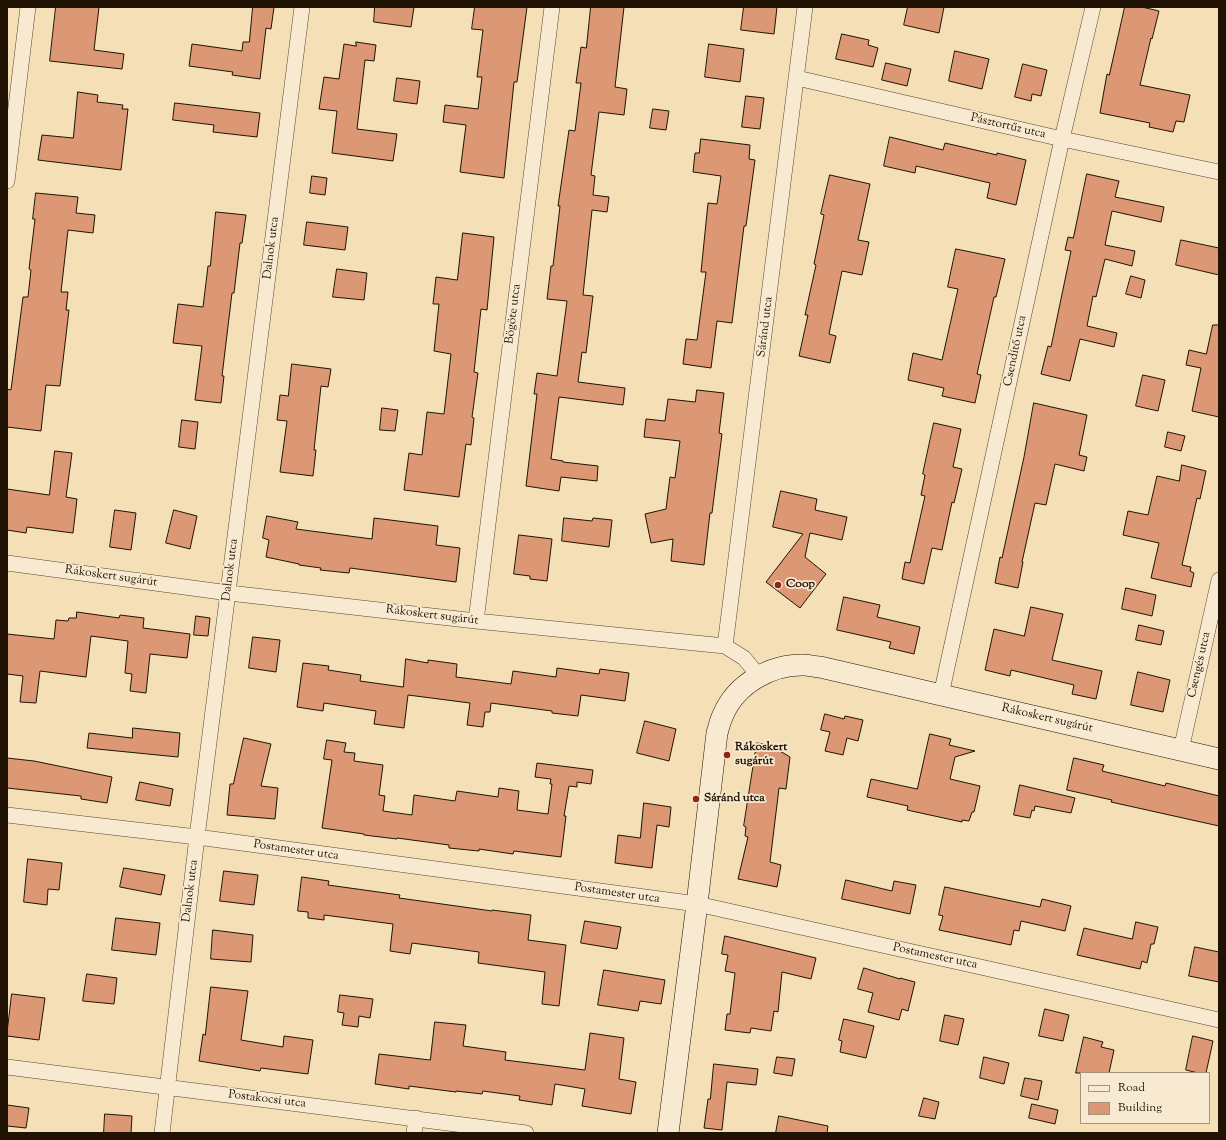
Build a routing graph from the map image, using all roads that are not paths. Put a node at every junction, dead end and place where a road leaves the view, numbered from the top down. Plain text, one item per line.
1 (28, 7) edge
2 (302, 7) edge
3 (552, 7) edge
4 (805, 7) edge
5 (1093, 7) edge
6 (797, 78) junction
7 (1062, 139) junction
8 (1219, 172) edge
9 (7, 181) edge
10 (7, 563) edge
11 (1219, 580) edge
12 (228, 593) junction
13 (476, 621) junction
14 (725, 646) junction
15 (759, 676) junction
16 (941, 695) junction
17 (1181, 750) junction
18 (1219, 759) edge
19 (7, 815) edge
20 (197, 837) junction
21 (697, 904) junction
22 (1219, 1020) edge
23 (7, 1067) edge
24 (168, 1087) junction
25 (415, 1126) edge
26 (162, 1133) edge
27 (526, 1133) edge
28 (668, 1133) edge

1 - 9 street
2 - 12 street, Dalnok utca
3 - 13 street, Bögöte utca
4 - 6 street, Sáránd utca
5 - 7 street, Csendítő utca
6 - 7 street, Pásztortűz utca
6 - 14 street, Sáránd utca
7 - 8 street, Pásztortűz utca
7 - 16 street, Csendítő utca
10 - 12 street, Rákoskert sugárút
11 - 17 street, Csengés utca
12 - 13 street, Rákoskert sugárút
12 - 20 street, Dalnok utca
13 - 14 street, Rákoskert sugárút
14 - 15 street, Rákoskert sugárút
15 - 16 street, Rákoskert sugárút
15 - 21 street
16 - 17 street, Rákoskert sugárút
17 - 18 street, Rákoskert sugárút
19 - 20 street, Postamester utca
20 - 21 street, Postamester utca
20 - 24 street, Dalnok utca
21 - 22 street, Postamester utca
21 - 28 street
23 - 24 street, Postakocsi utca
24 - 25 street, Postakocsi utca
24 - 26 street, Dalnok utca
25 - 27 street, Postakocsi utca

